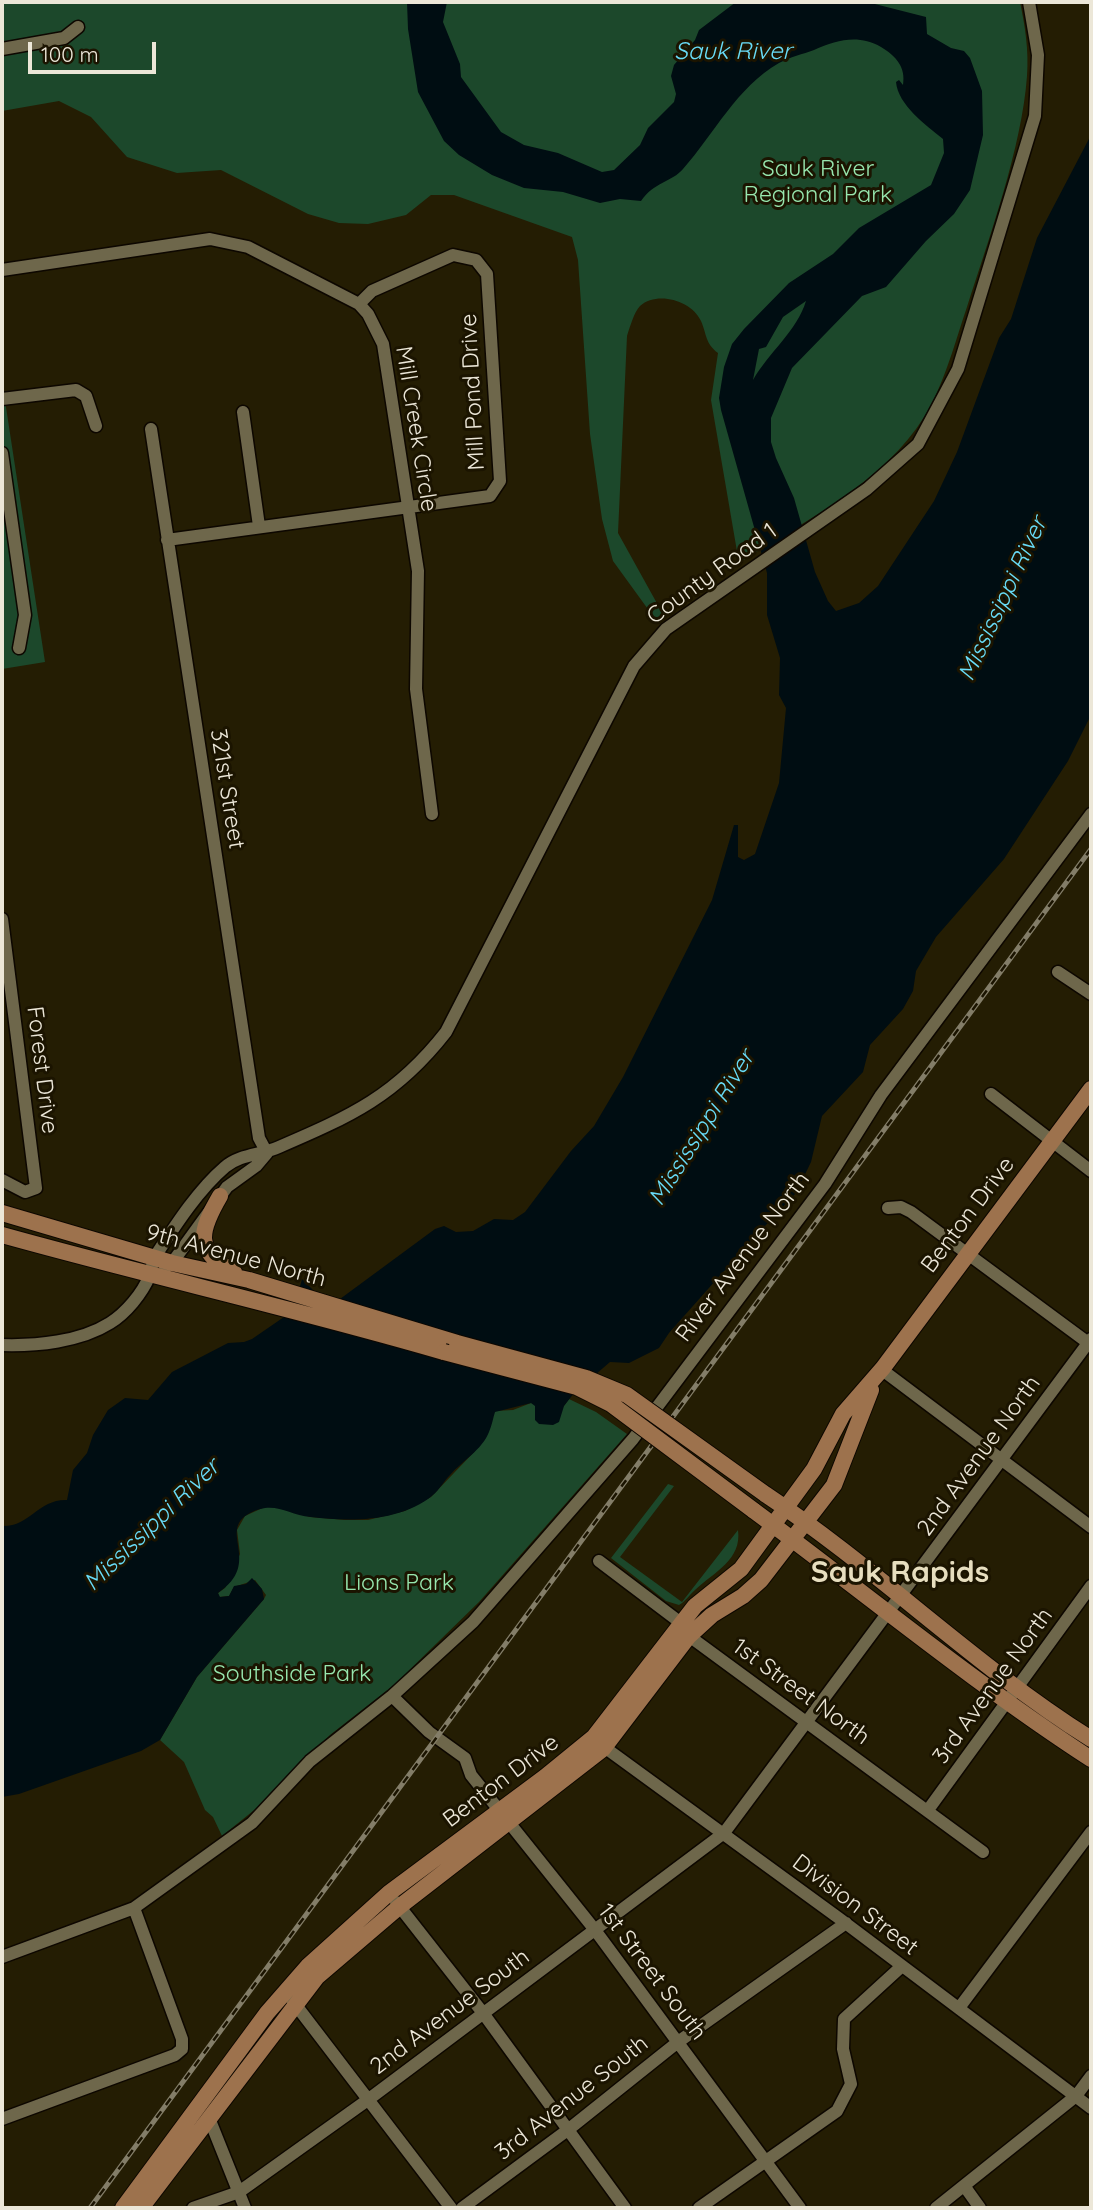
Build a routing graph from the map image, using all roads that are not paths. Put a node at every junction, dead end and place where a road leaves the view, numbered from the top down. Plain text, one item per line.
1 (1029, 2) edge
2 (78, 27) dead end
3 (2, 49) edge
4 (2, 270) edge
5 (359, 304) junction
6 (2, 399) edge
7 (243, 412) dead end
8 (96, 426) dead end
9 (152, 429) dead end
10 (2, 453) edge
11 (407, 507) junction
12 (259, 526) junction
13 (167, 540) junction
14 (19, 648) dead end
15 (432, 814) dead end
16 (1091, 814) edge
17 (2, 919) edge
18 (1058, 972) dead end
19 (1091, 994) edge
20 (8, 1028) edge
21 (1091, 1089) edge
22 (991, 1094) dead end
23 (1052, 1141) junction
24 (267, 1153) junction
25 (1091, 1171) edge
26 (2, 1180) edge
27 (220, 1196) junction
28 (888, 1208) dead end
29 (2, 1213) edge
30 (2, 1235) edge
31 (967, 1254) junction
32 (154, 1258) junction
33 (172, 1264) junction
34 (149, 1276) junction
35 (258, 1289) junction
36 (1090, 1343) edge
37 (2, 1345) edge
38 (451, 1347) junction
39 (881, 1369) junction
40 (1000, 1460) junction
41 (785, 1507) junction
42 (806, 1523) junction
43 (774, 1525) junction
44 (1091, 1527) edge
45 (792, 1539) junction
46 (599, 1561) dead end
47 (1091, 1586) edge
48 (902, 1596) junction
49 (890, 1611) junction
50 (685, 1630) junction
51 (1012, 1695) junction
52 (392, 1696) junction
53 (807, 1723) junction
54 (1091, 1739) edge
55 (599, 1743) junction
56 (1091, 1759) edge
57 (928, 1810) junction
58 (504, 1817) junction
59 (1091, 1832) edge
60 (724, 1833) junction
61 (983, 1852) dead end
62 (389, 1893) junction
63 (399, 1907) junction
64 (134, 1908) junction
65 (846, 1923) junction
66 (595, 1930) junction
67 (2, 1957) edge
68 (902, 1966) junction
69 (290, 1998) junction
70 (958, 2008) junction
71 (483, 2013) junction
72 (678, 2042) junction
73 (1091, 2076) edge
74 (1076, 2096) junction
75 (369, 2099) junction
76 (1091, 2108) edge
77 (209, 2118) junction
78 (2, 2119) edge
79 (569, 2129) junction
80 (764, 2161) junction
81 (965, 2187) junction
82 (152, 2192) junction
83 (239, 2192) junction
84 (123, 2208) edge
85 (141, 2208) edge
86 (157, 2208) edge
87 (193, 2208) edge
88 (245, 2208) edge
89 (450, 2208) edge
90 (462, 2208) edge
91 (625, 2208) edge
92 (699, 2208) edge
93 (800, 2208) edge
94 (936, 2208) edge
95 (980, 2208) edge

1 - 24 street, County Road 1
2 - 3 street
4 - 5 street
5 - 11 street, Mill Creek Circle
5 - 11 street, Mill Pond Drive
6 - 8 street
7 - 12 street
9 - 13 street, 321st Street
10 - 14 street
11 - 12 street, Mill Pond Drive
11 - 15 street, Mill Creek Circle
12 - 13 street, Mill Pond Drive
13 - 24 street, 321st Street
16 - 52 street, River Avenue North
17 - 20 street, Forest Drive
18 - 19 street
20 - 26 street, Forest Drive
21 - 23 main road, Benton Drive
22 - 23 street
23 - 25 street
23 - 31 main road, Benton Drive
24 - 27 street, County Road 1
24 - 32 street, County Road 1
27 - 33 street, County Road 1
27 - 35 main road
28 - 31 street
29 - 32 main road, 9th Avenue North
30 - 34 main road, 9th Avenue North
31 - 36 street
31 - 39 main road, Benton Drive
32 - 33 main road, 9th Avenue North
32 - 34 street
33 - 34 street
33 - 35 main road, 9th Avenue North
34 - 35 main road, 9th Avenue North
34 - 37 street
35 - 38 main road, 9th Avenue North
36 - 40 street, 2nd Avenue North
38 - 41 main road, bridge
38 - 43 main road, bridge
39 - 40 street
39 - 41 main road, Benton Drive
39 - 42 main road, Benton Drive
40 - 44 street
40 - 48 street, 2nd Avenue North
41 - 42 main road
41 - 43 main road, Benton Drive
42 - 45 main road, Benton Drive
42 - 48 main road
43 - 45 main road
43 - 50 main road, Benton Drive
45 - 49 main road
45 - 50 main road, Benton Drive
46 - 50 street, 1st Street North
47 - 51 street, 3rd Avenue North
48 - 49 street, 2nd Avenue North
48 - 51 main road
49 - 51 main road
49 - 53 street, 2nd Avenue North
50 - 53 street, 1st Street North
50 - 55 main road, Benton Drive
51 - 54 main road
51 - 56 main road
51 - 57 street, 3rd Avenue North
52 - 58 street, 1st Street South
52 - 64 street, River Avenue North
53 - 57 street, 1st Street North
53 - 60 street, 2nd Avenue North
55 - 58 main road, Benton Drive
55 - 60 street, Division Street
57 - 61 street, 1st Street North
58 - 62 main road, Benton Drive
58 - 63 main road, Benton Drive
58 - 66 street, 1st Street South
59 - 70 street
60 - 65 street, Division Street
60 - 66 street, 2nd Avenue South
62 - 63 street
62 - 69 main road, Benton Drive
63 - 69 main road, Benton Drive
63 - 71 street
64 - 67 street, River Avenue North
64 - 78 street
65 - 68 street, Division Street
65 - 72 street, 3rd Avenue South
66 - 71 street, 2nd Avenue South
66 - 72 street, 1st Street South
68 - 70 street, Division Street
68 - 80 street
69 - 75 street
69 - 77 main road, Benton Drive
69 - 84 main road, Benton Drive
70 - 74 street, Division Street
71 - 75 street, 2nd Avenue South
71 - 79 street
72 - 79 street, 3rd Avenue South
72 - 80 street, 1st Street South
73 - 74 street
74 - 76 street, Division Street
74 - 81 street
75 - 83 street, 2nd Avenue South
75 - 89 street
77 - 82 main road, Benton Drive
77 - 83 street
79 - 90 street, 3rd Avenue South
79 - 91 street
80 - 92 street
80 - 93 street, 1st Street South
81 - 94 street
81 - 95 street
82 - 85 main road, Benton Drive
82 - 86 main road
83 - 87 street, 2nd Avenue South
83 - 88 street

